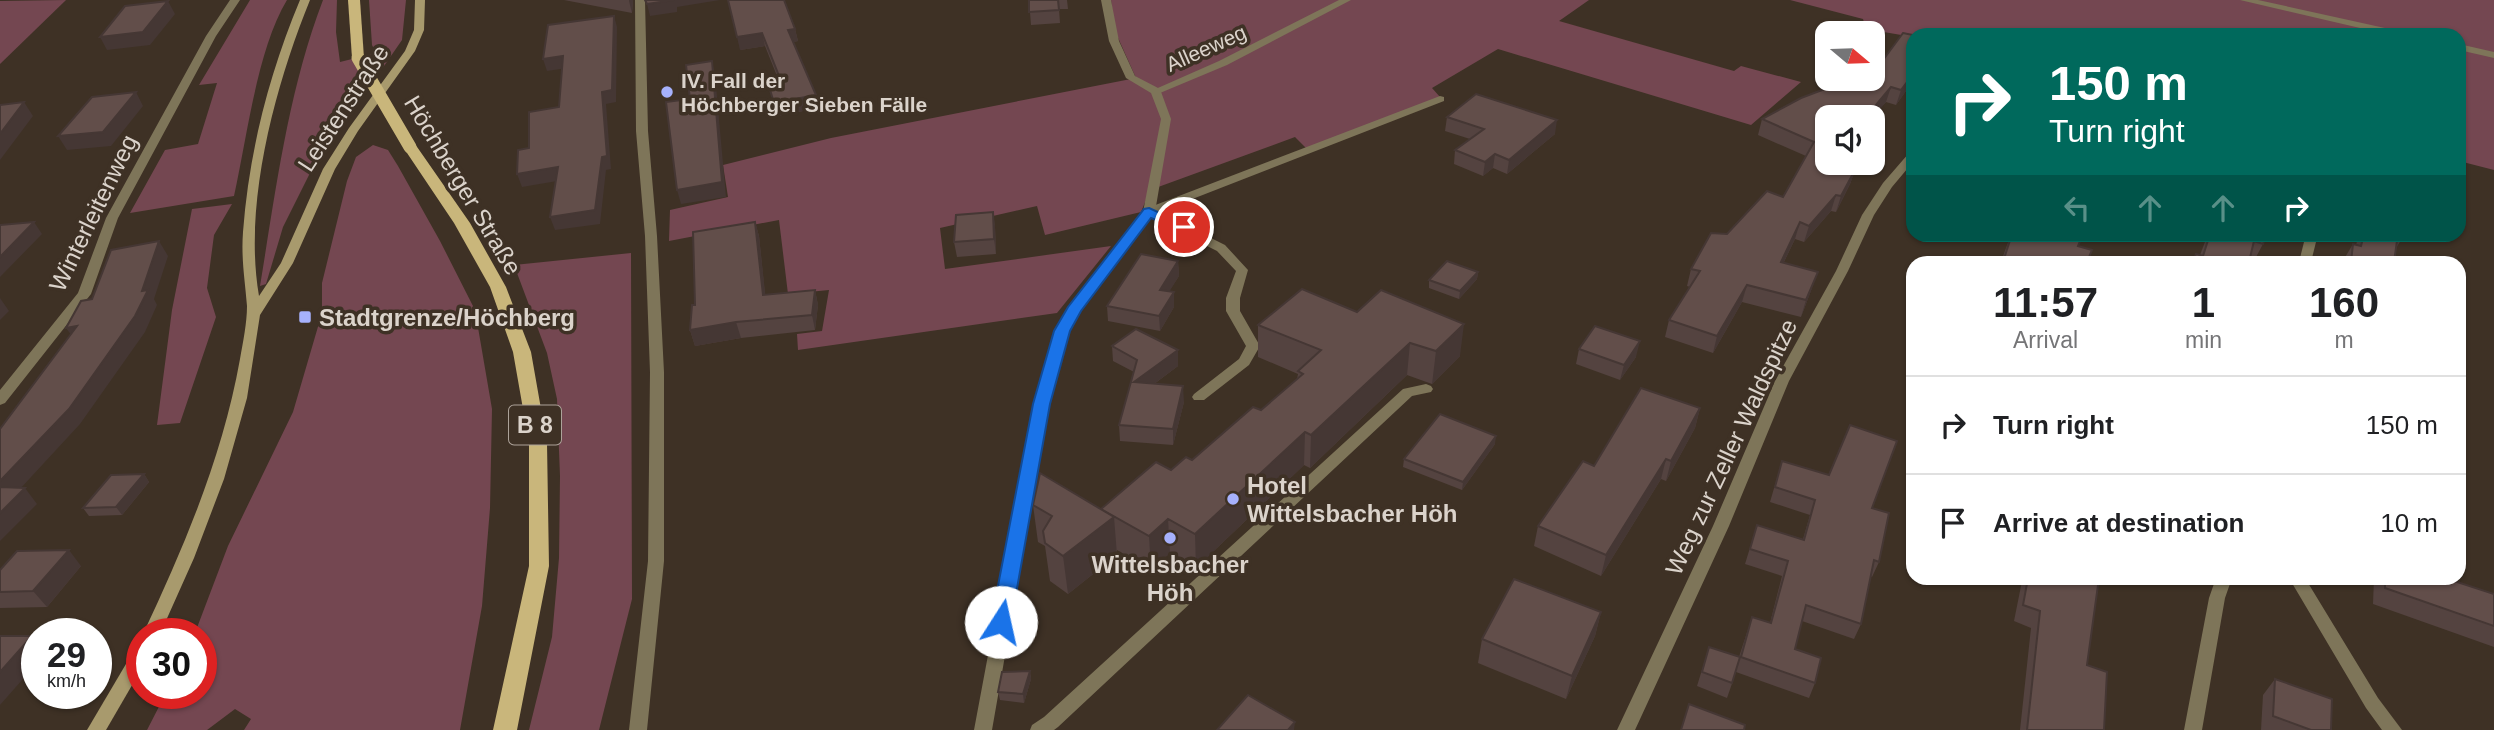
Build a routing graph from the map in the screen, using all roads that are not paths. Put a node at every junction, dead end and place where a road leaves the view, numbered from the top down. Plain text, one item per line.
1 (235, 0) edge
2 (305, 0) edge
3 (354, 0) edge
4 (420, 0) edge
5 (640, 0) edge
6 (1106, 0) edge
7 (1346, 0) edge
8 (2245, 0) edge
9 (2371, 28) edge
10 (2466, 49) edge
11 (2494, 55) edge
12 (1156, 91) junction
13 (1440, 99) dead end
14 (1906, 163) edge
15 (1149, 212) junction
16 (254, 314) junction
17 (1426, 389) dead end
18 (1199, 397) dead end
19 (0, 400) edge
20 (2222, 585) edge
21 (2301, 585) edge
22 (159, 618) edge
23 (126, 679) edge
24 (96, 730) edge
25 (505, 730) edge
26 (638, 730) edge
27 (983, 730) edge
28 (1039, 730) edge
29 (1626, 730) edge
30 (2193, 730) edge
31 (2393, 730) edge

1 - 19 street, Winterleitenweg
2 - 16 main road, Leistenstraße
3 - 25 main road, Höchberger Straße / B 8, bridge
4 - 16 main road, Leistenstraße
5 - 26 street
6 - 12 street
7 - 12 street, Alleeweg
8 - 9 street
10 - 11 street
12 - 15 street
13 - 15 street
14 - 29 street, Weg zur Zeller Waldspitze
15 - 18 street
15 - 27 street
16 - 22 main road, Leistenstraße
17 - 28 street
20 - 30 street
21 - 31 street
23 - 24 main road

